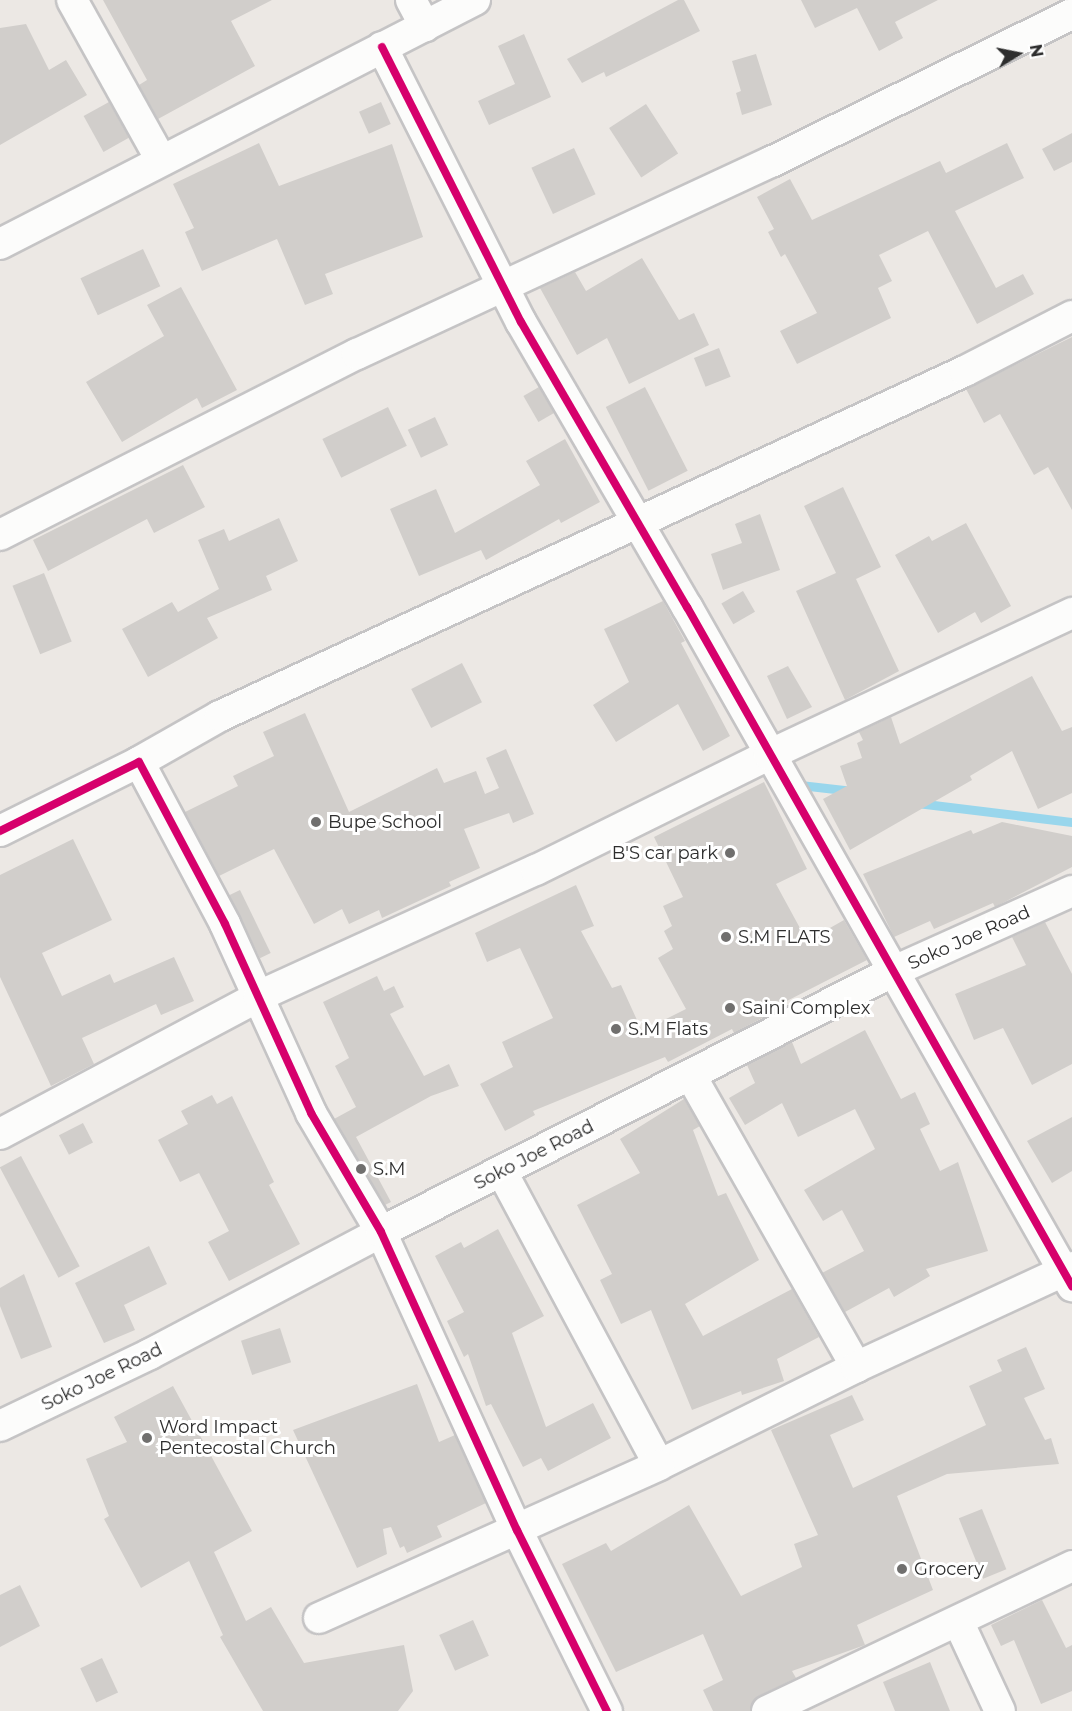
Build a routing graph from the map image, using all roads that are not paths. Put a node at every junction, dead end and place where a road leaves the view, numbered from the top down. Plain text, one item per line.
1 (72, 0) edge
2 (411, 0) edge
3 (475, 0) edge
4 (1072, 14) edge
5 (425, 26) junction
6 (382, 47) junction
7 (160, 158) junction
8 (0, 244) edge
9 (503, 285) junction
10 (1072, 316) edge
11 (635, 522) junction
12 (0, 535) edge
13 (1072, 613) edge
14 (769, 755) junction
15 (139, 762) junction
16 (0, 831) edge
17 (1072, 891) edge
18 (894, 971) junction
19 (259, 996) junction
20 (691, 1076) junction
21 (0, 1134) edge
22 (502, 1172) junction
23 (381, 1232) junction
24 (1070, 1275) edge
25 (856, 1367) junction
26 (0, 1426) edge
27 (659, 1465) junction
28 (517, 1530) junction
29 (1072, 1566) edge
30 (319, 1618) dead end
31 (958, 1621) junction
32 (607, 1711) edge
33 (766, 1711) edge
34 (1000, 1711) edge

1 - 7 street
2 - 5 street
3 - 5 street
4 - 9 street
5 - 6 street
6 - 7 street
6 - 9 street
7 - 8 street
9 - 11 street
9 - 12 street
10 - 11 street
11 - 14 street
11 - 15 street
13 - 14 street
14 - 18 street
14 - 19 street
15 - 16 street
15 - 19 street
17 - 18 street, Soko Joe Road
18 - 20 street, Soko Joe Road
18 - 24 street
19 - 21 street
19 - 23 street
20 - 22 street, Soko Joe Road
20 - 25 street
22 - 23 street, Soko Joe Road
22 - 27 street
23 - 26 street, Soko Joe Road
23 - 28 street
24 - 25 street
25 - 27 street
27 - 28 street
28 - 30 street
28 - 32 street
29 - 31 street
31 - 33 street
31 - 34 street

